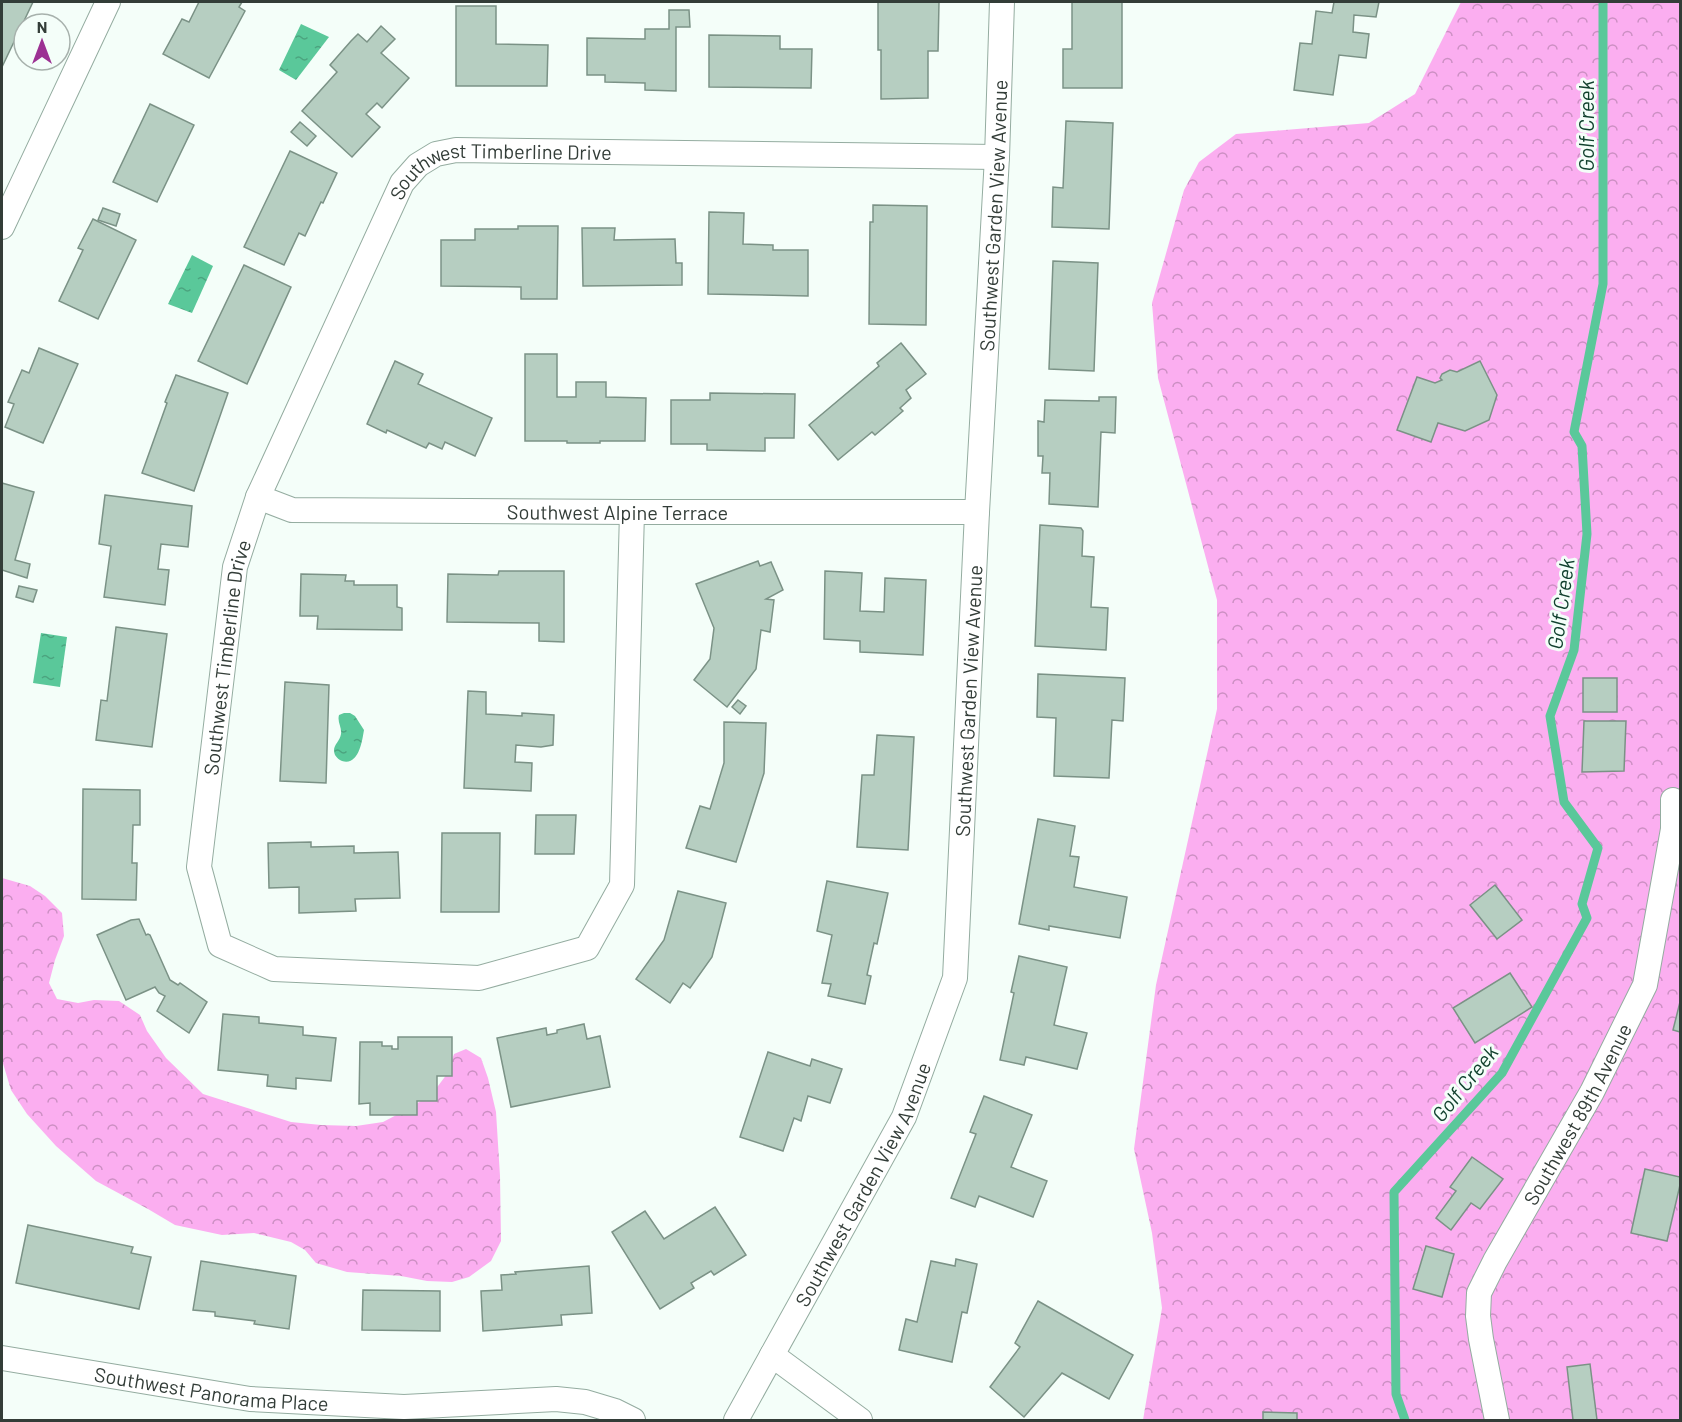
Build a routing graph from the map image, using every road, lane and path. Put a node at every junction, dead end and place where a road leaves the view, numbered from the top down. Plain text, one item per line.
1 (108, 2) edge
2 (1002, 2) edge
3 (997, 157) junction
4 (2, 227) edge
5 (258, 497) junction
6 (632, 512) junction
7 (977, 512) junction
8 (1673, 800) dead end
9 (772, 1355) junction
10 (2, 1358) edge
11 (633, 1420) edge
12 (736, 1420) edge
13 (860, 1420) edge
14 (1497, 1420) edge

1 - 4 street
2 - 3 street, Southwest Garden View Avenue
3 - 5 street, Southwest Timberline Drive
3 - 7 street, Southwest Garden View Avenue
5 - 6 street, Southwest Alpine Terrace
5 - 6 street, Southwest Timberline Drive
6 - 7 street, Southwest Alpine Terrace
7 - 9 street, Southwest Garden View Avenue
8 - 14 street, Southwest 89th Avenue
9 - 12 street, Southwest Garden View Avenue
9 - 13 street
10 - 11 street, Southwest Panorama Place

